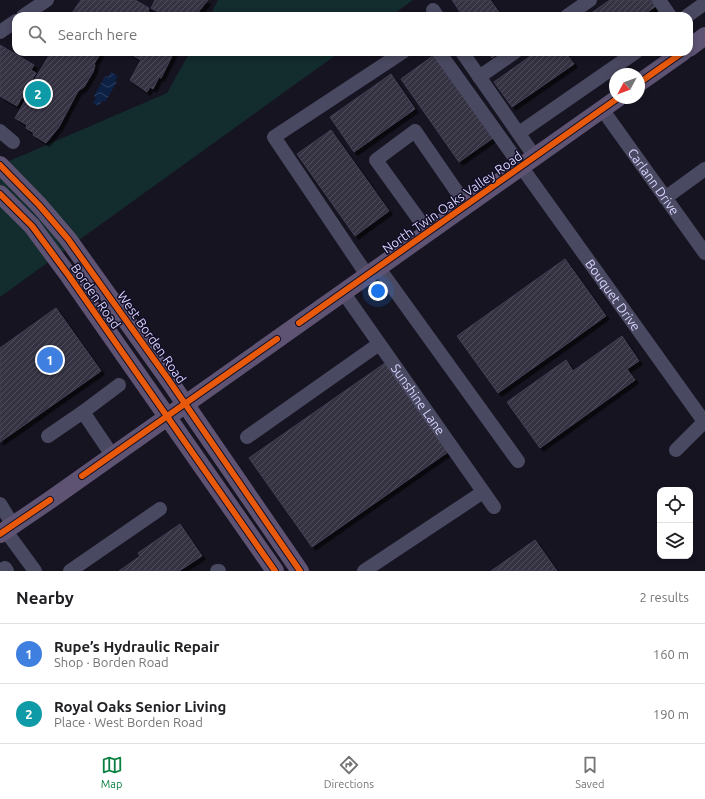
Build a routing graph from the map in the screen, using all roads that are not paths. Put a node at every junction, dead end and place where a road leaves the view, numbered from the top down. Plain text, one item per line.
1 (47, 0) edge
2 (590, 0) edge
3 (659, 0) edge
4 (705, 4) edge
5 (29, 12) edge
6 (573, 12) edge
7 (667, 12) edge
8 (693, 12) edge
9 (12, 24) edge
10 (0, 32) edge
11 (397, 56) edge
12 (442, 56) edge
13 (465, 56) edge
14 (509, 56) edge
15 (630, 56) edge
16 (677, 56) edge
17 (479, 77) junction
18 (645, 79) edge
19 (609, 104) edge
20 (602, 109) junction
21 (0, 131) edge
22 (519, 133) junction
23 (13, 142) dead end
24 (535, 157) junction
25 (1, 166) edge
26 (520, 167) junction
27 (705, 169) edge
28 (0, 194) edge
29 (665, 198) junction
30 (466, 205) junction
31 (428, 232) junction
32 (705, 254) edge
33 (373, 271) junction
34 (343, 292) junction
35 (379, 344) junction
36 (119, 385) dead end
37 (185, 404) junction
38 (83, 412) junction
39 (168, 416) junction
40 (705, 422) edge
41 (48, 436) dead end
42 (247, 437) dead end
43 (676, 450) dead end
44 (112, 455) junction
45 (518, 461) dead end
46 (483, 492) junction
47 (0, 504) edge
48 (494, 507) dead end
49 (160, 510) dead end
50 (6, 530) edge
51 (0, 571) edge
52 (8, 571) edge
53 (35, 571) edge
54 (70, 571) edge
55 (275, 571) edge
56 (300, 571) edge
57 (364, 571) edge

1 - 5 street
2 - 6 street
3 - 7 street
4 - 8 street
9 - 10 street
11 - 33 street
12 - 26 street, Bouquet Drive
13 - 17 street
14 - 17 street
15 - 22 street
16 - 18 main road
17 - 22 street
19 - 20 main road, North Twin Oaks Valley Road
20 - 24 main road, North Twin Oaks Valley Road
20 - 29 street, Carlann Drive
21 - 23 street
22 - 24 street
24 - 26 main road, North Twin Oaks Valley Road
25 - 37 main road, West Borden Road
26 - 30 main road, North Twin Oaks Valley Road
26 - 40 street, Bouquet Drive
27 - 29 street
28 - 39 main road, Borden Road
29 - 32 street, Carlann Drive
30 - 31 main road, North Twin Oaks Valley Road
30 - 31 street
31 - 33 main road, North Twin Oaks Valley Road
33 - 34 main road, North Twin Oaks Valley Road
33 - 45 street
34 - 35 street, Sunshine Lane
34 - 37 main road, North Twin Oaks Valley Road
35 - 42 street
35 - 46 street, Sunshine Lane
36 - 38 street
37 - 39 main road, North Twin Oaks Valley Road
37 - 56 main road, West Borden Road
38 - 41 street
38 - 44 street
39 - 44 main road, North Twin Oaks Valley Road
39 - 55 main road
40 - 43 street
44 - 50 main road, North Twin Oaks Valley Road
46 - 48 street, Sunshine Lane
46 - 57 street
47 - 50 street
49 - 54 street
50 - 53 street
51 - 52 street

